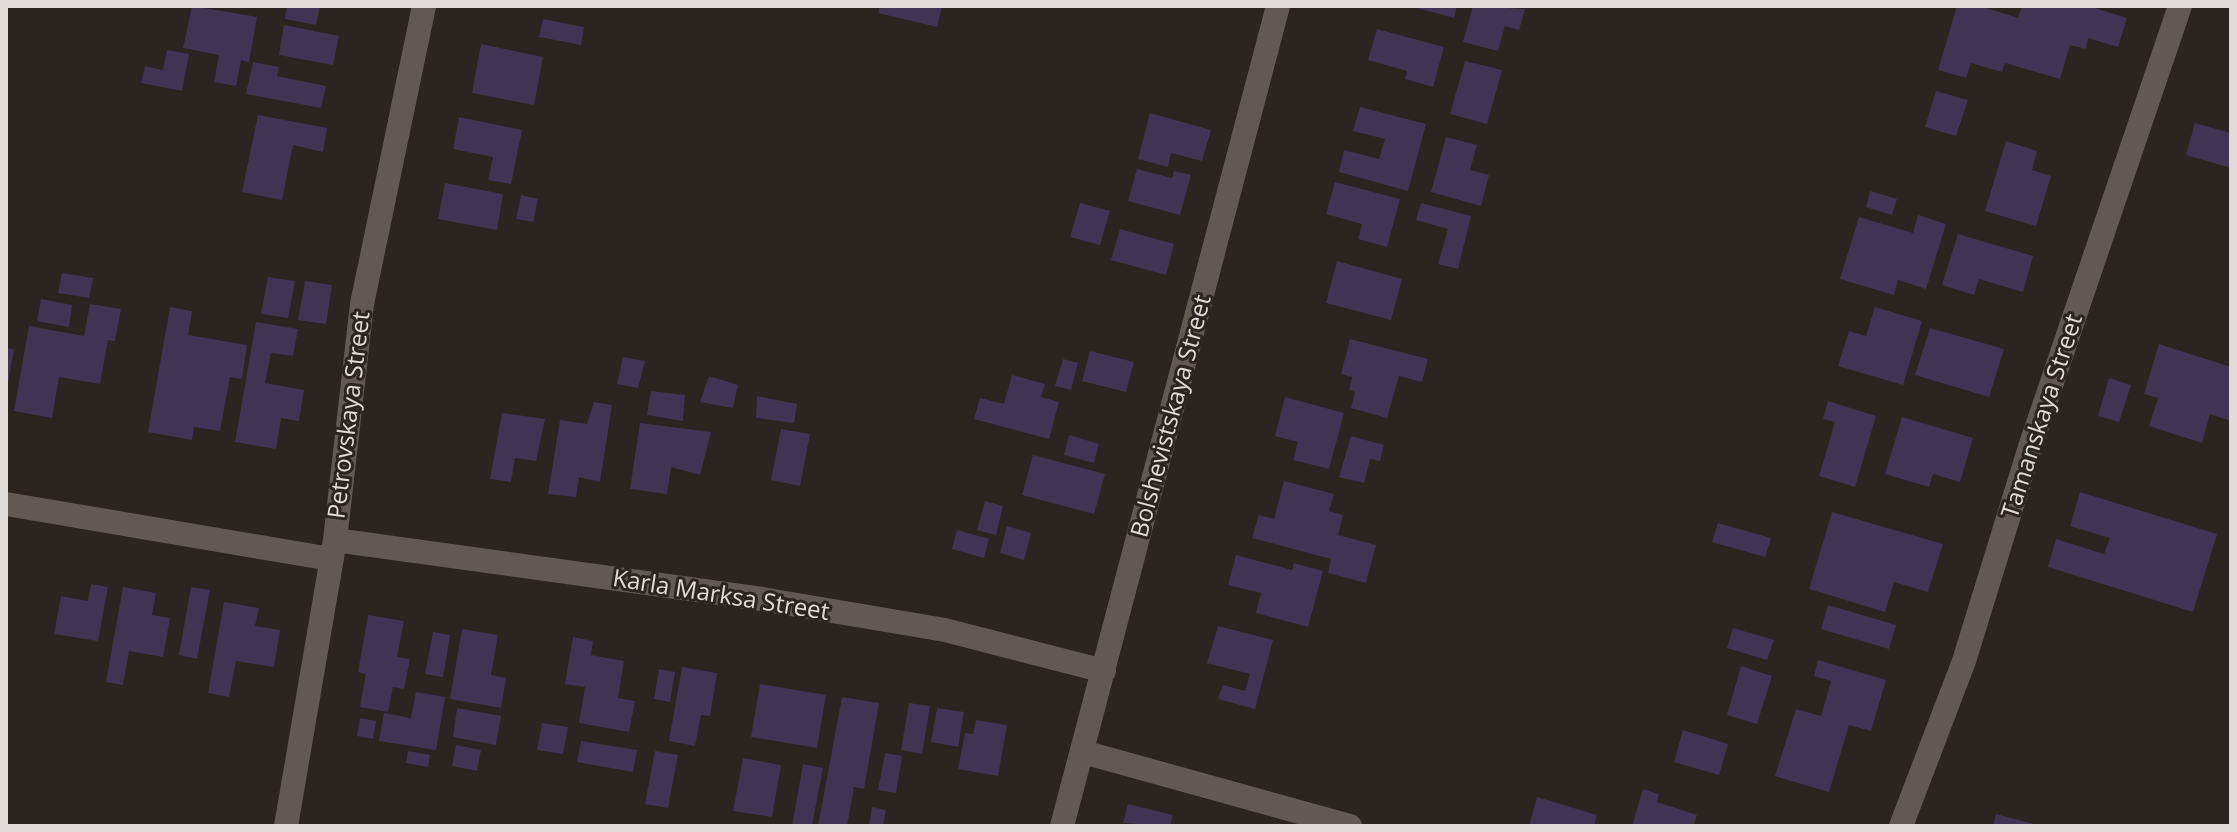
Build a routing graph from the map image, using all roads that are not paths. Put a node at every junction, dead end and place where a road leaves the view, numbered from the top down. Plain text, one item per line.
1 (424, 6) edge
2 (1278, 6) edge
3 (2180, 6) edge
4 (6, 504) edge
5 (333, 550) junction
6 (1104, 671) junction
7 (1083, 752) junction
8 (286, 826) edge
9 (1062, 826) edge
10 (1350, 826) edge
11 (1901, 826) edge

1 - 5 street, Petrovskaya Street
2 - 6 street, Bolshevistskaya Street
3 - 11 street, Tamanskaya Street
4 - 5 street, Karla Marksa Street
5 - 6 street, Karla Marksa Street
5 - 8 street, Petrovskaya Street
6 - 7 street, Bolshevistskaya Street
7 - 9 street, Bolshevistskaya Street
7 - 10 street

